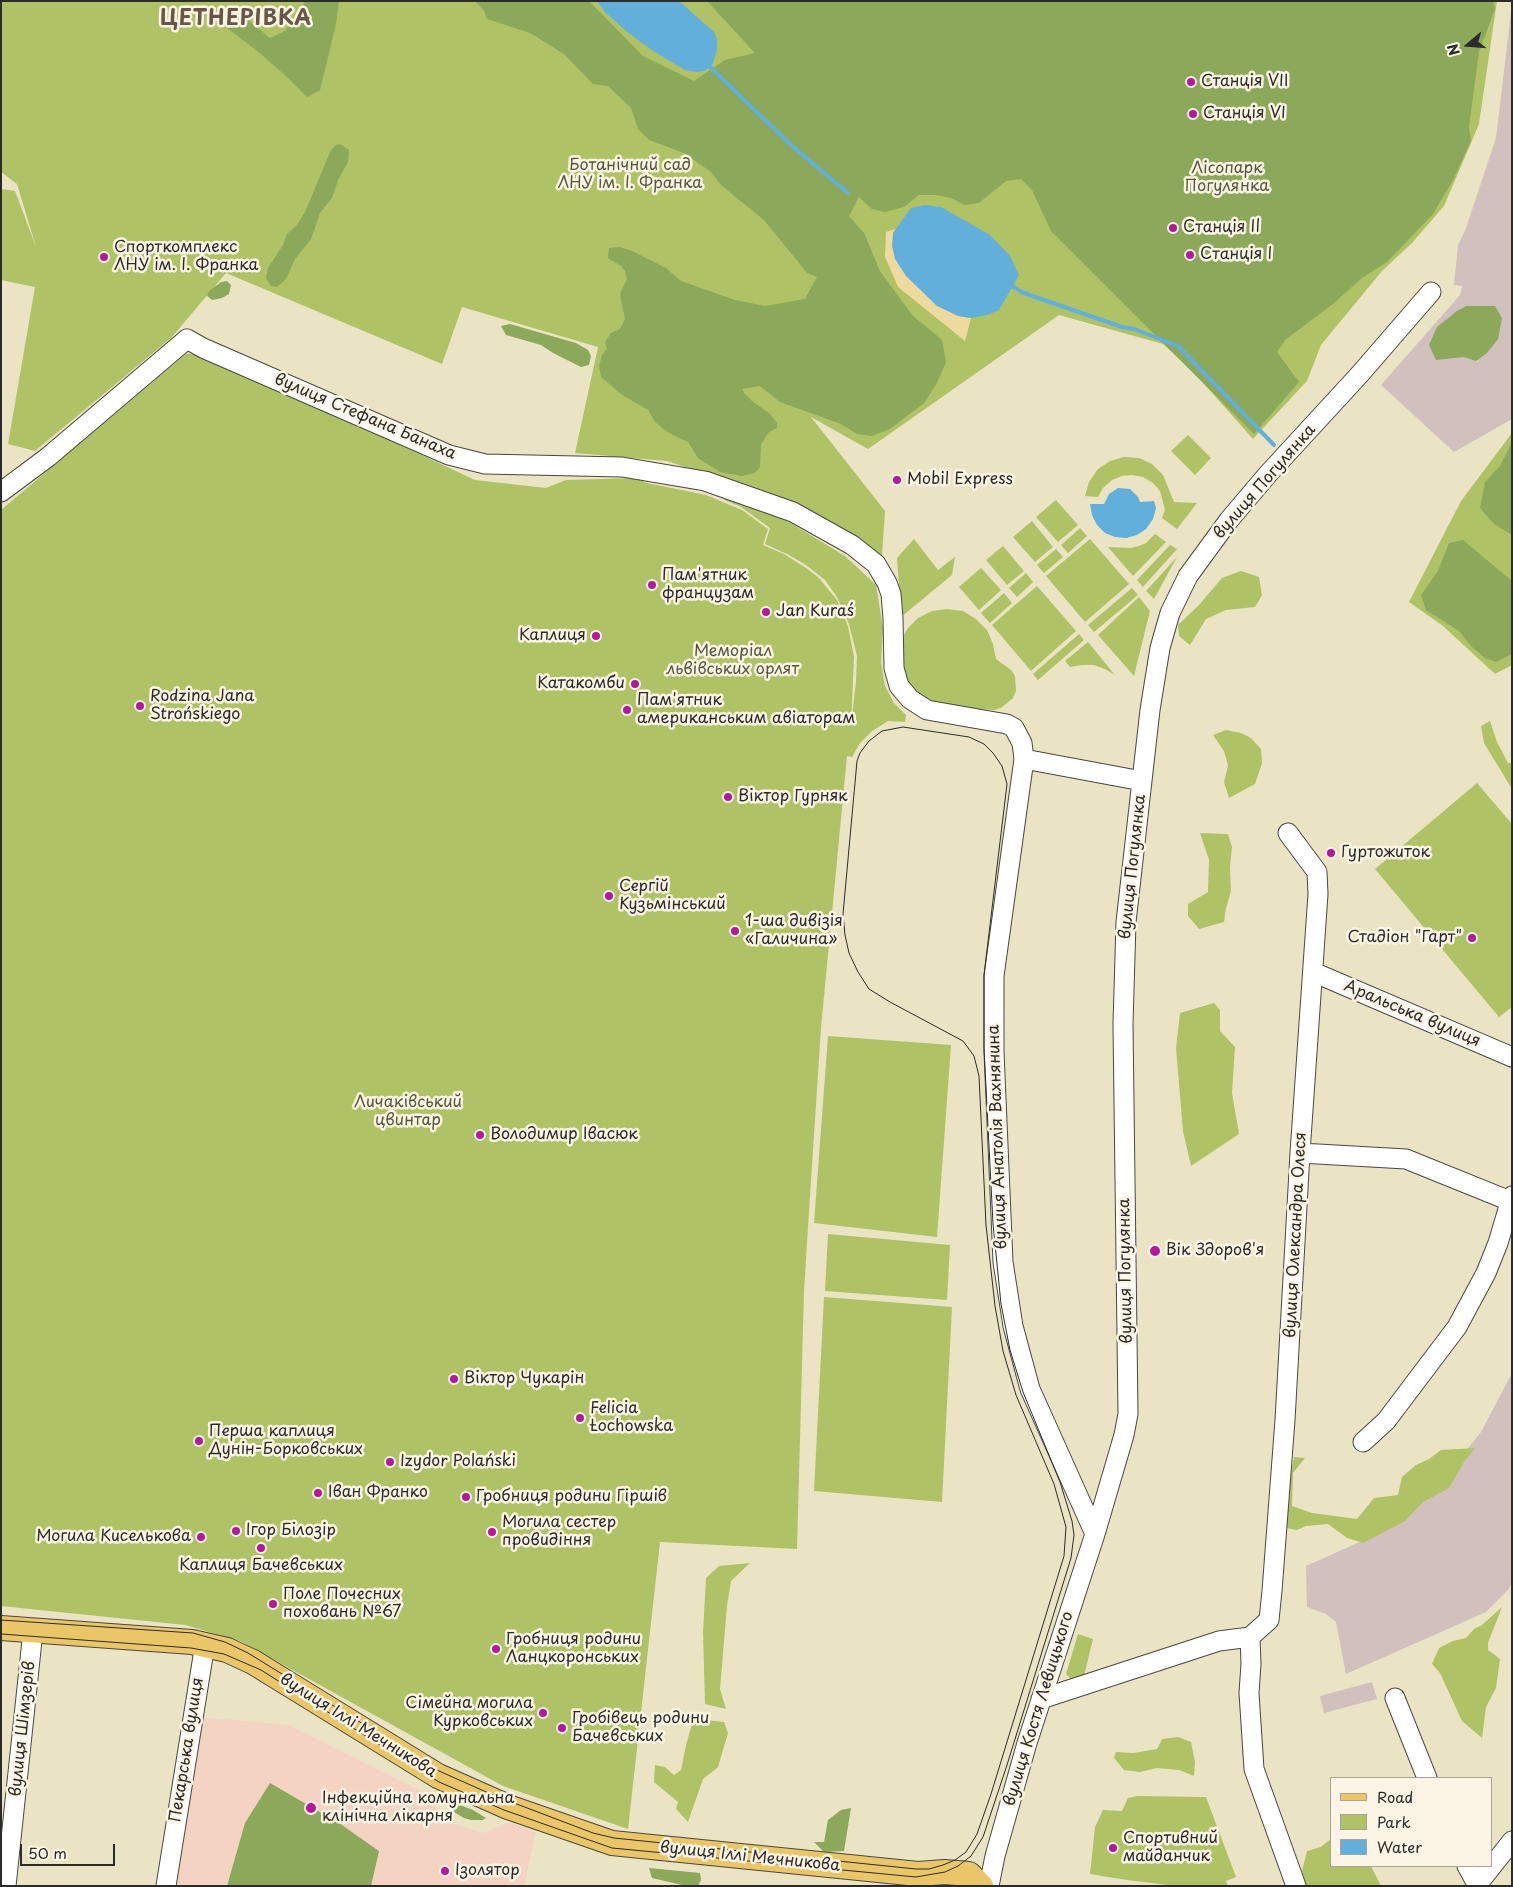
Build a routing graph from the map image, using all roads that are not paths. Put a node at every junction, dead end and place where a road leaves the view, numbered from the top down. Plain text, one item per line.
1 (1431, 292) dead end
2 (1, 492) edge
3 (1014, 728) joint
4 (1024, 759) junction
5 (1142, 782) junction
6 (1288, 833) dead end
7 (1313, 972) junction
8 (1512, 1057) edge
9 (1300, 1153) junction
10 (1511, 1199) edge
11 (1363, 1442) dead end
12 (1094, 1534) junction
13 (1, 1628) edge
14 (33, 1631) junction
15 (1250, 1637) junction
16 (205, 1644) junction
17 (1395, 1698) dead end
18 (1041, 1699) junction
19 (1427, 1777) edge
20 (1512, 1841) edge
21 (1493, 1866) edge
22 (1468, 1867) edge
23 (1492, 1867) edge
24 (918, 1874) junction
25 (1478, 1885) edge
26 (6, 1886) edge
27 (166, 1886) edge
28 (941, 1886) edge
29 (980, 1886) edge
30 (989, 1886) edge
31 (1296, 1886) edge

1 - 5 street, вулиця Погулянка
2 - 3 street, вулиця Стефана Банаха
3 - 4 street, вулиця Анатолія Вахнянина
4 - 5 street
4 - 12 street, вулиця Анатолія Вахнянина
5 - 12 street, вулиця Погулянка
6 - 7 street, вулиця Олександра Олеся
7 - 8 street, Аральська вулиця
7 - 9 street, вулиця Олександра Олеся
9 - 10 street
9 - 15 street, вулиця Олександра Олеся
10 - 11 street
12 - 18 street, вулиця Костя Левицького
13 - 14 main road, вулиця Іллі Мечникова
14 - 16 main road, вулиця Іллі Мечникова
14 - 26 street, вулиця Шімзерів
15 - 18 street
15 - 31 street
16 - 24 main road, вулиця Іллі Мечникова
16 - 27 street, Пекарська вулиця
17 - 19 street
18 - 30 street, вулиця Костя Левицького
20 - 21 street
22 - 25 street
23 - 25 street
24 - 28 main road, вулиця Іллі Мечникова
24 - 29 main road, вулиця Іллі Мечникова

